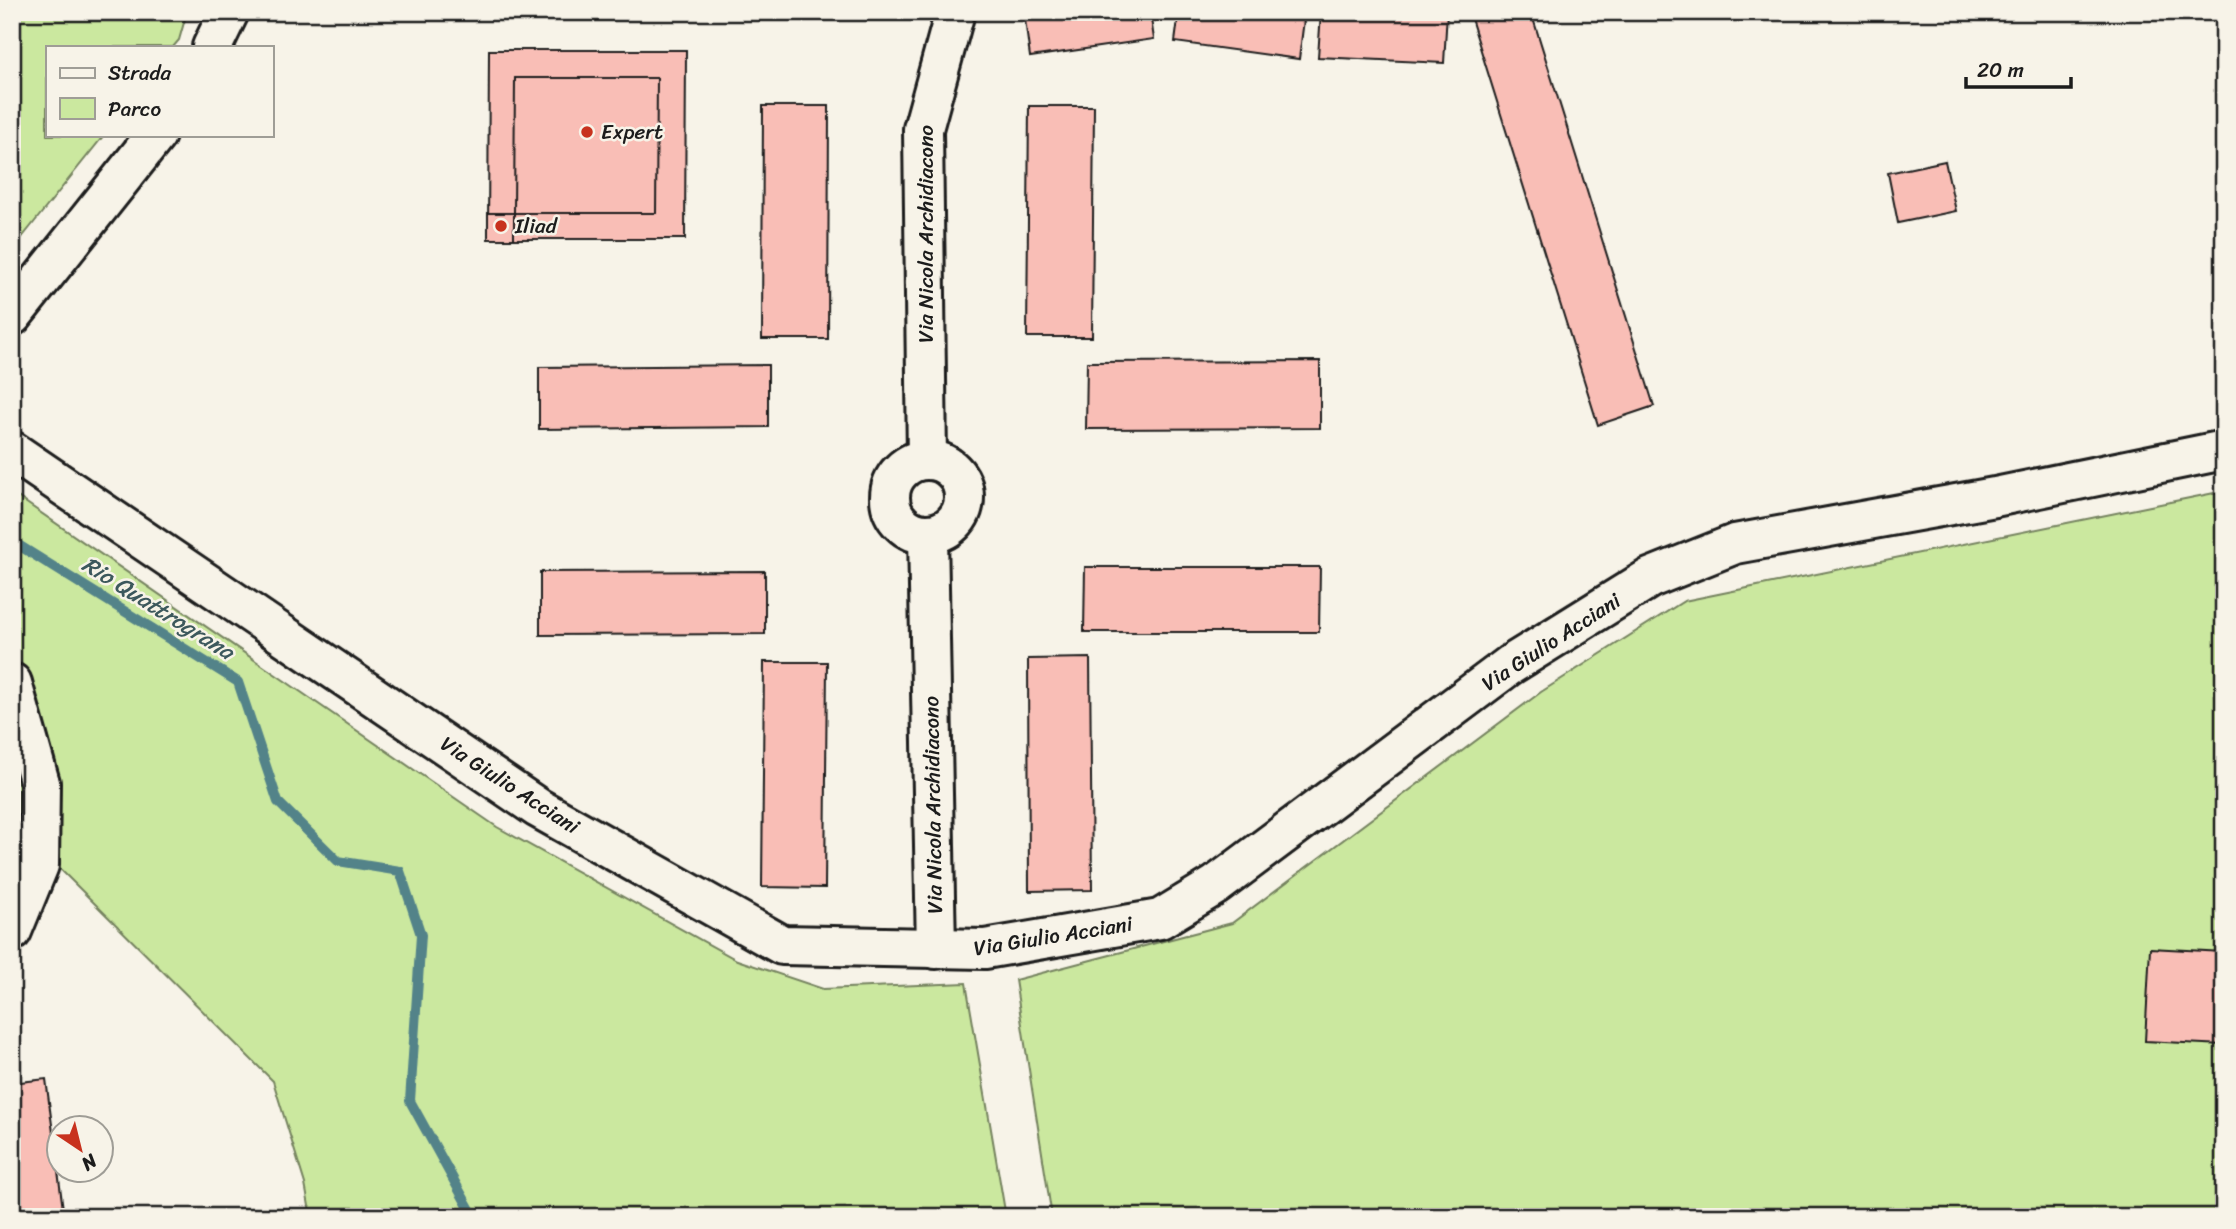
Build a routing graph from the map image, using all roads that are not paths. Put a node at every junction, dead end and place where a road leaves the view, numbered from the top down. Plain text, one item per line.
1 (229, 12) edge
2 (955, 12) edge
3 (212, 46) edge
4 (155, 136) edge
5 (12, 316) edge
6 (2223, 450) edge
7 (12, 451) edge
8 (927, 460) junction
9 (928, 535) junction
10 (12, 683) edge
11 (12, 932) edge
12 (936, 949) junction

1 - 3 street
2 - 8 street, Via Nicola Archidiacono
4 - 5 street
6 - 12 street, Via Giulio Acciani
7 - 12 street, Via Giulio Acciani
8 - 9 street
8 - 9 street
9 - 12 street, Via Nicola Archidiacono
10 - 11 street

